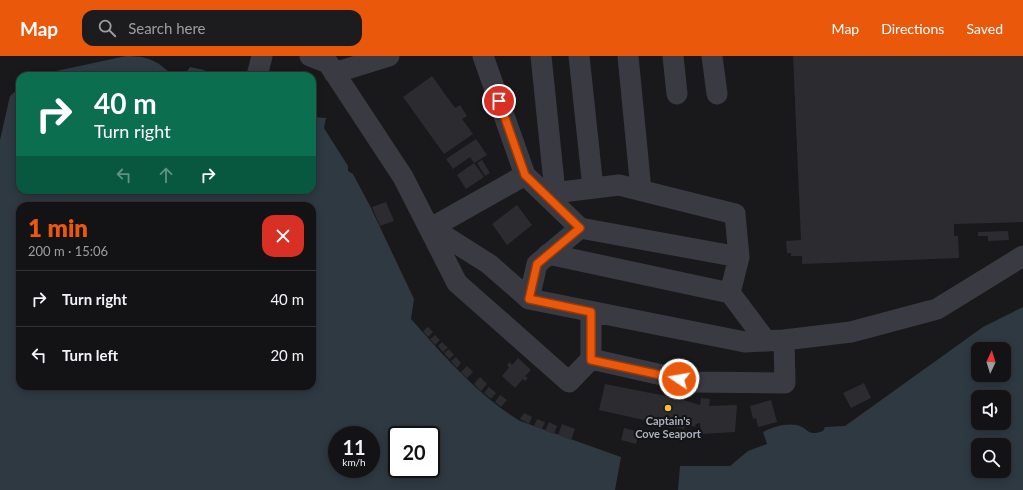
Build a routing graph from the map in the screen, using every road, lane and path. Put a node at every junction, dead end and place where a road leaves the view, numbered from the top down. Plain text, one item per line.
1 (262, 56) edge
2 (310, 56) edge
3 (389, 56) edge
4 (483, 56) edge
5 (541, 56) edge
6 (579, 56) edge
7 (628, 56) edge
8 (673, 56) edge
9 (712, 56) edge
10 (258, 72) edge
11 (334, 73) junction
12 (677, 94) dead end
13 (717, 94) dead end
14 (525, 175) junction
15 (593, 188) junction
16 (640, 190) junction
17 (550, 193) junction
18 (429, 227) junction
19 (580, 228) junction
20 (548, 254) junction
21 (1023, 256) edge
22 (739, 257) junction
23 (730, 293) junction
24 (529, 299) junction
25 (591, 312) junction
26 (775, 341) junction
27 (591, 360) junction

1 - 10 lane
2 - 11 lane
3 - 11 lane
4 - 14 lane
5 - 17 lane
6 - 15 lane
7 - 16 lane
8 - 12 lane
9 - 13 lane
11 - 18 lane
14 - 17 lane
14 - 18 lane
15 - 16 lane
15 - 17 lane
16 - 22 lane
17 - 19 lane
18 - 24 lane
18 - 27 lane
19 - 20 lane
19 - 22 lane
20 - 23 lane
20 - 24 lane
21 - 26 lane
22 - 23 lane
23 - 26 lane
24 - 25 lane
25 - 26 lane
25 - 27 lane
26 - 27 lane

